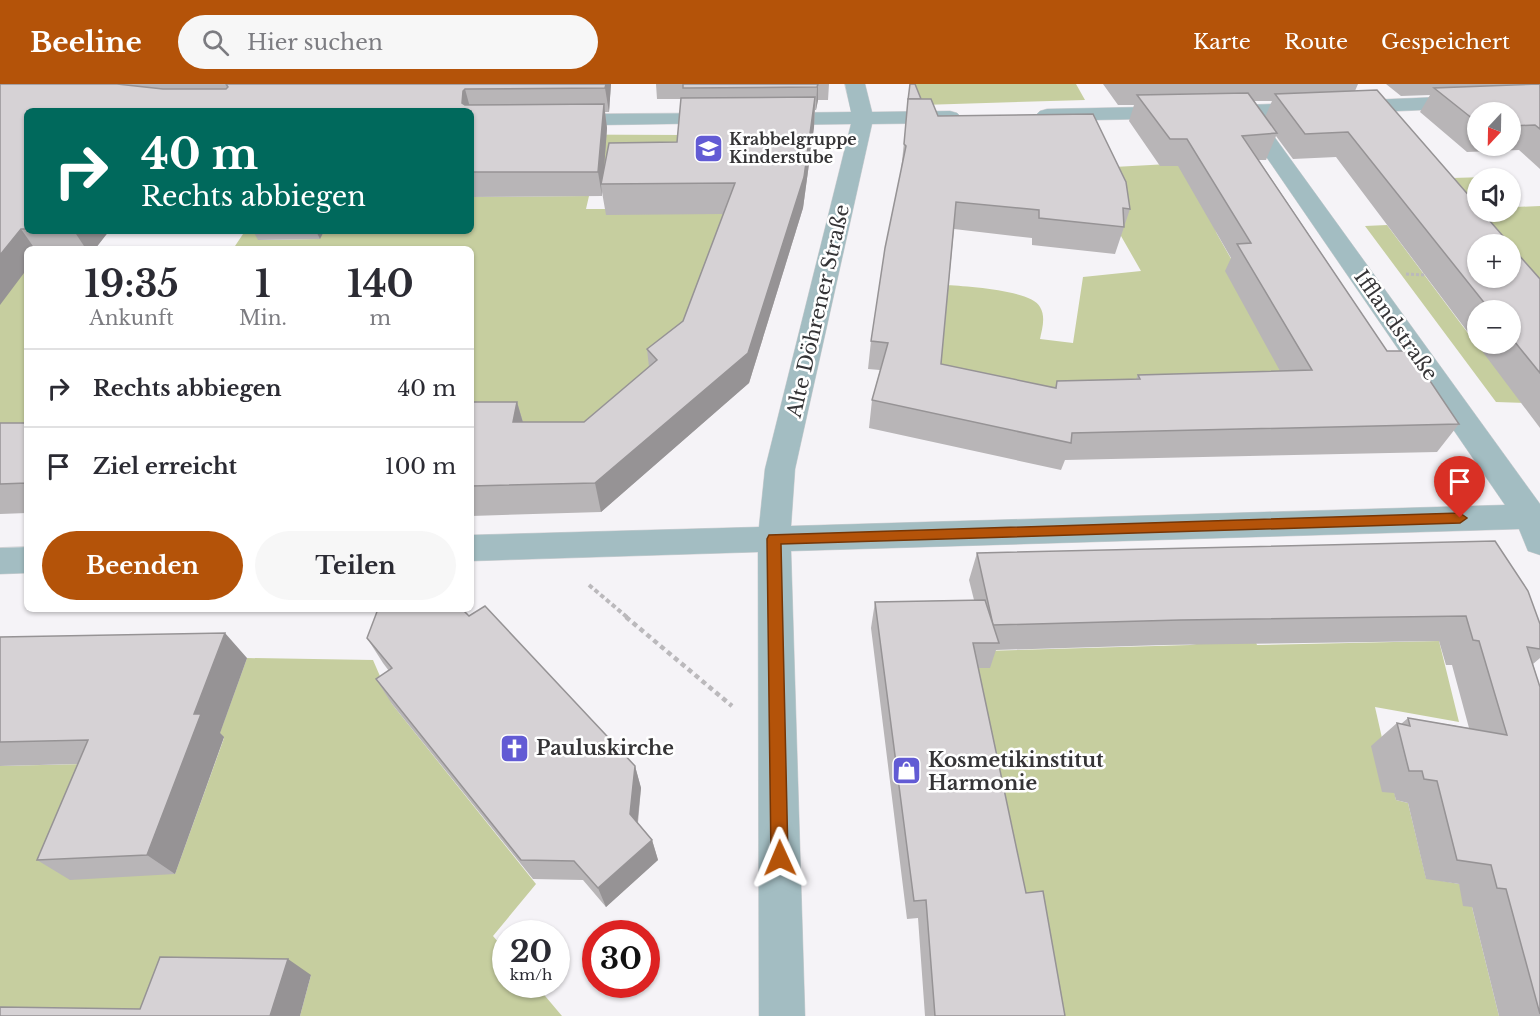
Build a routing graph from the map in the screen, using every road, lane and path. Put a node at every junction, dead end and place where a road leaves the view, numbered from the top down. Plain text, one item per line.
1 (855, 84) edge
2 (1540, 99) edge
3 (1245, 111) junction
4 (1025, 115) edge
5 (967, 116) edge
6 (863, 118) junction
7 (474, 121) edge
8 (1537, 525) edge
9 (774, 539) junction
10 (543, 546) junction
11 (474, 548) edge
12 (24, 560) edge
13 (0, 561) edge
14 (778, 746) junction
15 (782, 1016) edge

1 - 6 street, Alte Döhrener Straße
2 - 3 street
3 - 4 street
3 - 8 street, Ifflandstraße
5 - 6 street
6 - 7 street
6 - 9 street, Alte Döhrener Straße
8 - 9 street
9 - 10 street
9 - 14 street, Alte Döhrener Straße
10 - 11 street
10 - 14 path
12 - 13 street
14 - 15 street, Alte Döhrener Straße

